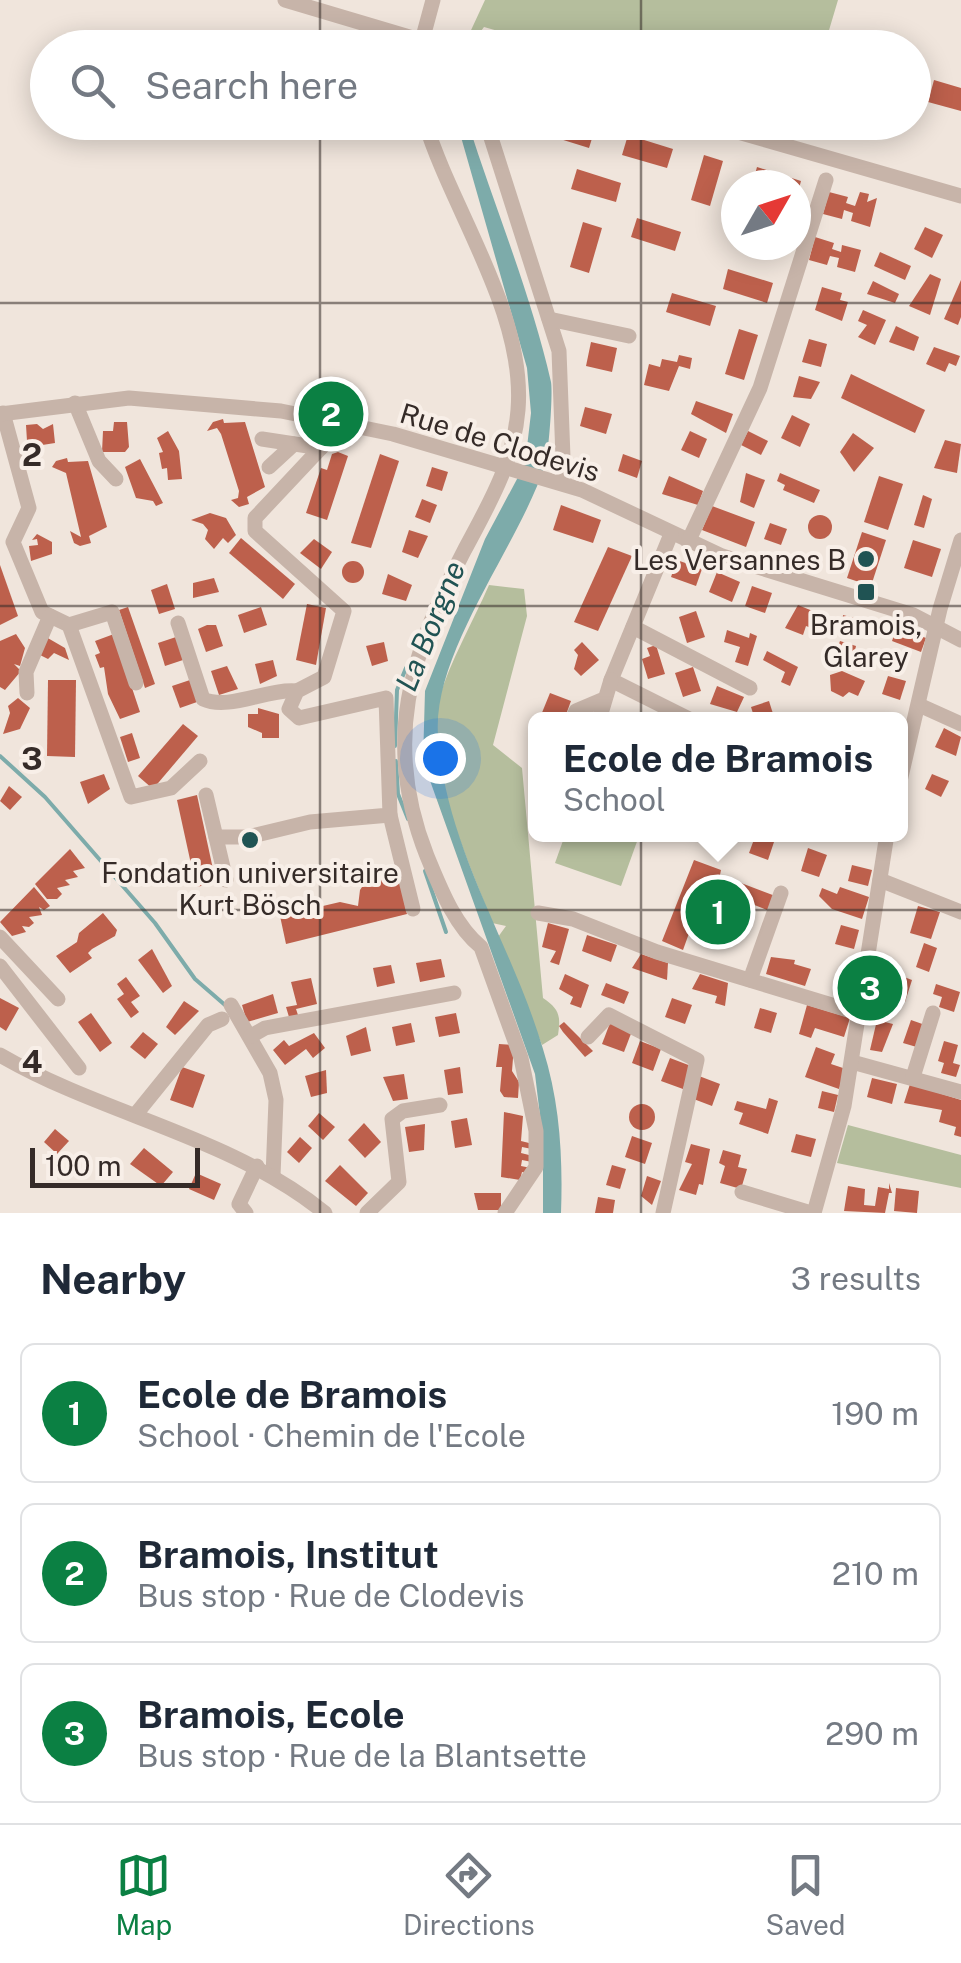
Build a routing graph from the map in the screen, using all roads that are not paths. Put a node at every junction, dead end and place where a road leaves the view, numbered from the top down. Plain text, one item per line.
1 (285, 0) edge
2 (433, 0) edge
3 (378, 30) edge
4 (423, 30) edge
5 (432, 140) edge
6 (492, 140) edge
7 (763, 140) edge
8 (826, 180) dead end
9 (961, 198) edge
10 (549, 319) junction
11 (628, 336) dead end
12 (75, 403) junction
13 (1, 414) edge
14 (335, 422) junction
15 (262, 439) dead end
16 (294, 444) junction
17 (321, 448) junction
18 (270, 466) dead end
19 (506, 468) junction
20 (116, 479) dead end
21 (564, 484) junction
22 (670, 534) junction
23 (961, 540) edge
24 (688, 542) junction
25 (50, 616) junction
26 (178, 624) dead end
27 (936, 624) junction
28 (69, 625) junction
29 (633, 627) junction
30 (961, 640) edge
31 (611, 680) junction
32 (136, 682) dead end
33 (750, 688) dead end
34 (297, 691) junction
35 (26, 693) dead end
36 (602, 700) junction
37 (918, 705) junction
38 (576, 712) edge
39 (600, 712) edge
40 (672, 712) edge
41 (961, 724) edge
42 (908, 747) edge
43 (200, 761) dead end
44 (206, 795) dead end
45 (390, 815) junction
46 (216, 836) junction
47 (886, 842) edge
48 (410, 875) dead end
49 (226, 880) dead end
50 (880, 880) junction
51 (781, 894) dead end
52 (413, 909) dead end
53 (538, 912) dead end
54 (961, 912) edge
55 (0, 937) edge
56 (0, 966) edge
57 (750, 980) junction
58 (454, 993) dead end
59 (58, 999) dead end
60 (934, 1013) dead end
61 (858, 1014) junction
62 (251, 1036) junction
63 (588, 1038) dead end
64 (0, 1055) edge
65 (852, 1062) junction
66 (79, 1068) dead end
67 (913, 1077) junction
68 (961, 1092) edge
69 (440, 1105) dead end
70 (136, 1114) junction
71 (258, 1166) junction
72 (273, 1176) junction
73 (742, 1192) dead end
74 (246, 1213) edge
75 (324, 1213) edge
76 (367, 1213) edge
77 (504, 1213) edge
78 (663, 1213) edge
79 (813, 1213) edge

1 - 3 street
2 - 4 street
5 - 19 street
6 - 10 street
7 - 9 street
8 - 24 street
10 - 11 street
10 - 21 street
12 - 13 street, Rue de Clodevis
12 - 14 street, Rue de Clodevis
12 - 20 street
13 - 25 street
14 - 17 street
14 - 19 street, Rue de Clodevis
15 - 16 street
16 - 17 street
16 - 18 street
17 - 34 street
19 - 21 street, Rue de Clodevis
19 - 77 street
21 - 22 street, Rue de Clodevis
22 - 24 street, Rue de Clodevis
22 - 29 street
23 - 27 street
24 - 27 street, Rue de Clodevis
25 - 28 street
25 - 35 street
26 - 34 street
27 - 30 street, Rue de Clodevis
27 - 37 street
28 - 32 street
28 - 43 street
29 - 31 street
29 - 33 street
31 - 36 street
31 - 40 street
34 - 45 street
36 - 38 street
36 - 39 street
37 - 41 street
37 - 42 street
44 - 46 street
45 - 46 street
45 - 48 street
45 - 52 street
46 - 49 street
47 - 50 street
50 - 54 street
50 - 61 street
51 - 57 street
53 - 57 street
55 - 59 street
56 - 66 street
57 - 61 street
58 - 62 street
60 - 67 street
61 - 65 street
62 - 70 street
62 - 72 street
63 - 78 street
64 - 70 street
65 - 67 street
65 - 79 street
67 - 68 street
69 - 76 street
70 - 71 street
71 - 72 street
71 - 74 street
72 - 75 street
73 - 79 street

